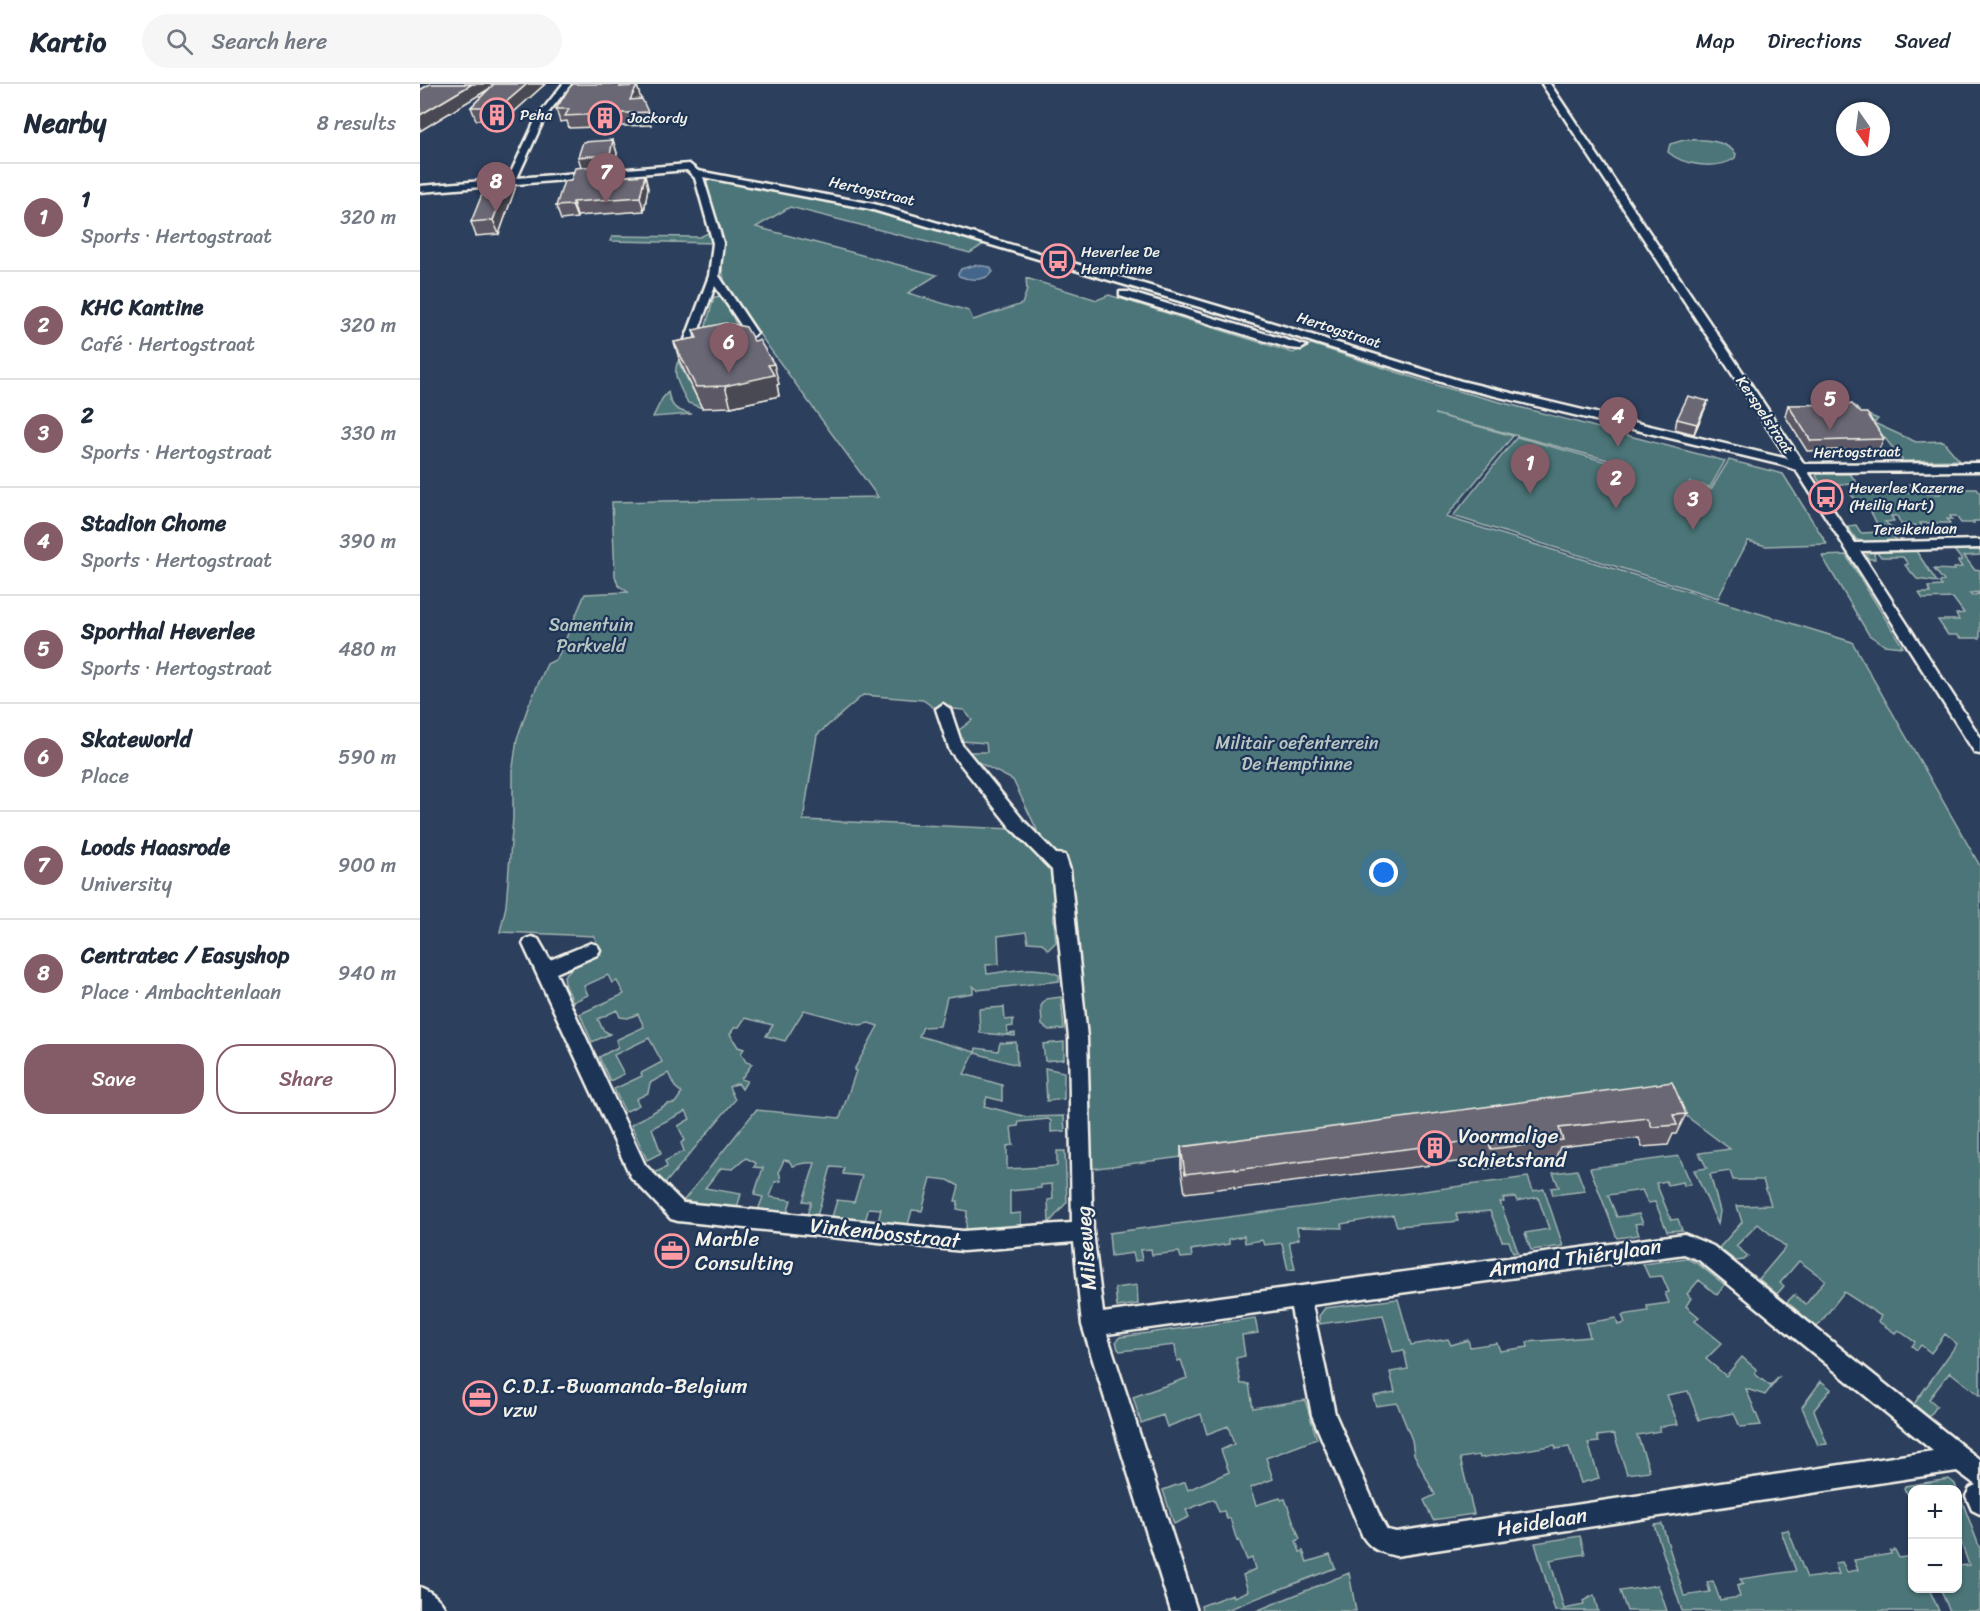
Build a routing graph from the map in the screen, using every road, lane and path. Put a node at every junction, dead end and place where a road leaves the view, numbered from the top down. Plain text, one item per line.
1 (567, 84) edge
2 (1546, 84) edge
3 (695, 173) junction
4 (512, 180) junction
5 (420, 189) edge
6 (1034, 267) dead end
7 (714, 276) junction
8 (1301, 346) dead end
9 (1980, 467) edge
10 (1800, 468) junction
11 (1980, 544) edge
12 (1850, 547) junction
13 (943, 709) dead end
14 (1980, 750) edge
15 (532, 944) dead end
16 (591, 950) dead end
17 (546, 970) junction
18 (1083, 1232) junction
19 (1299, 1296) junction
20 (1093, 1325) junction
21 (1961, 1459) junction
22 (1980, 1475) edge
23 (1980, 1496) edge
24 (1980, 1502) edge
25 (420, 1600) edge
26 (433, 1611) edge
27 (1184, 1611) edge

1 - 4 street
2 - 10 street, Kerspelstraat
3 - 4 street, Hertogstraat
3 - 7 street
3 - 10 street, Hertogstraat
4 - 5 street, Hertogstraat
6 - 8 street
7 - 7 street
9 - 10 street, Hertogstraat
10 - 12 street, Kerspelstraat
11 - 12 street, Tereikenlaan
12 - 14 street, Kerspelstraat
13 - 18 street, Milseweg
15 - 17 street, Vinkenbosstraat
16 - 17 street
17 - 18 street, Vinkenbosstraat
18 - 20 street, Milseweg
19 - 20 street, Armand Thiérylaan
19 - 21 street, Armand Thiérylaan
19 - 21 street, Heidelaan
20 - 27 street, Milseweg
21 - 22 street, Armand Thiérylaan
23 - 24 street
25 - 26 street

